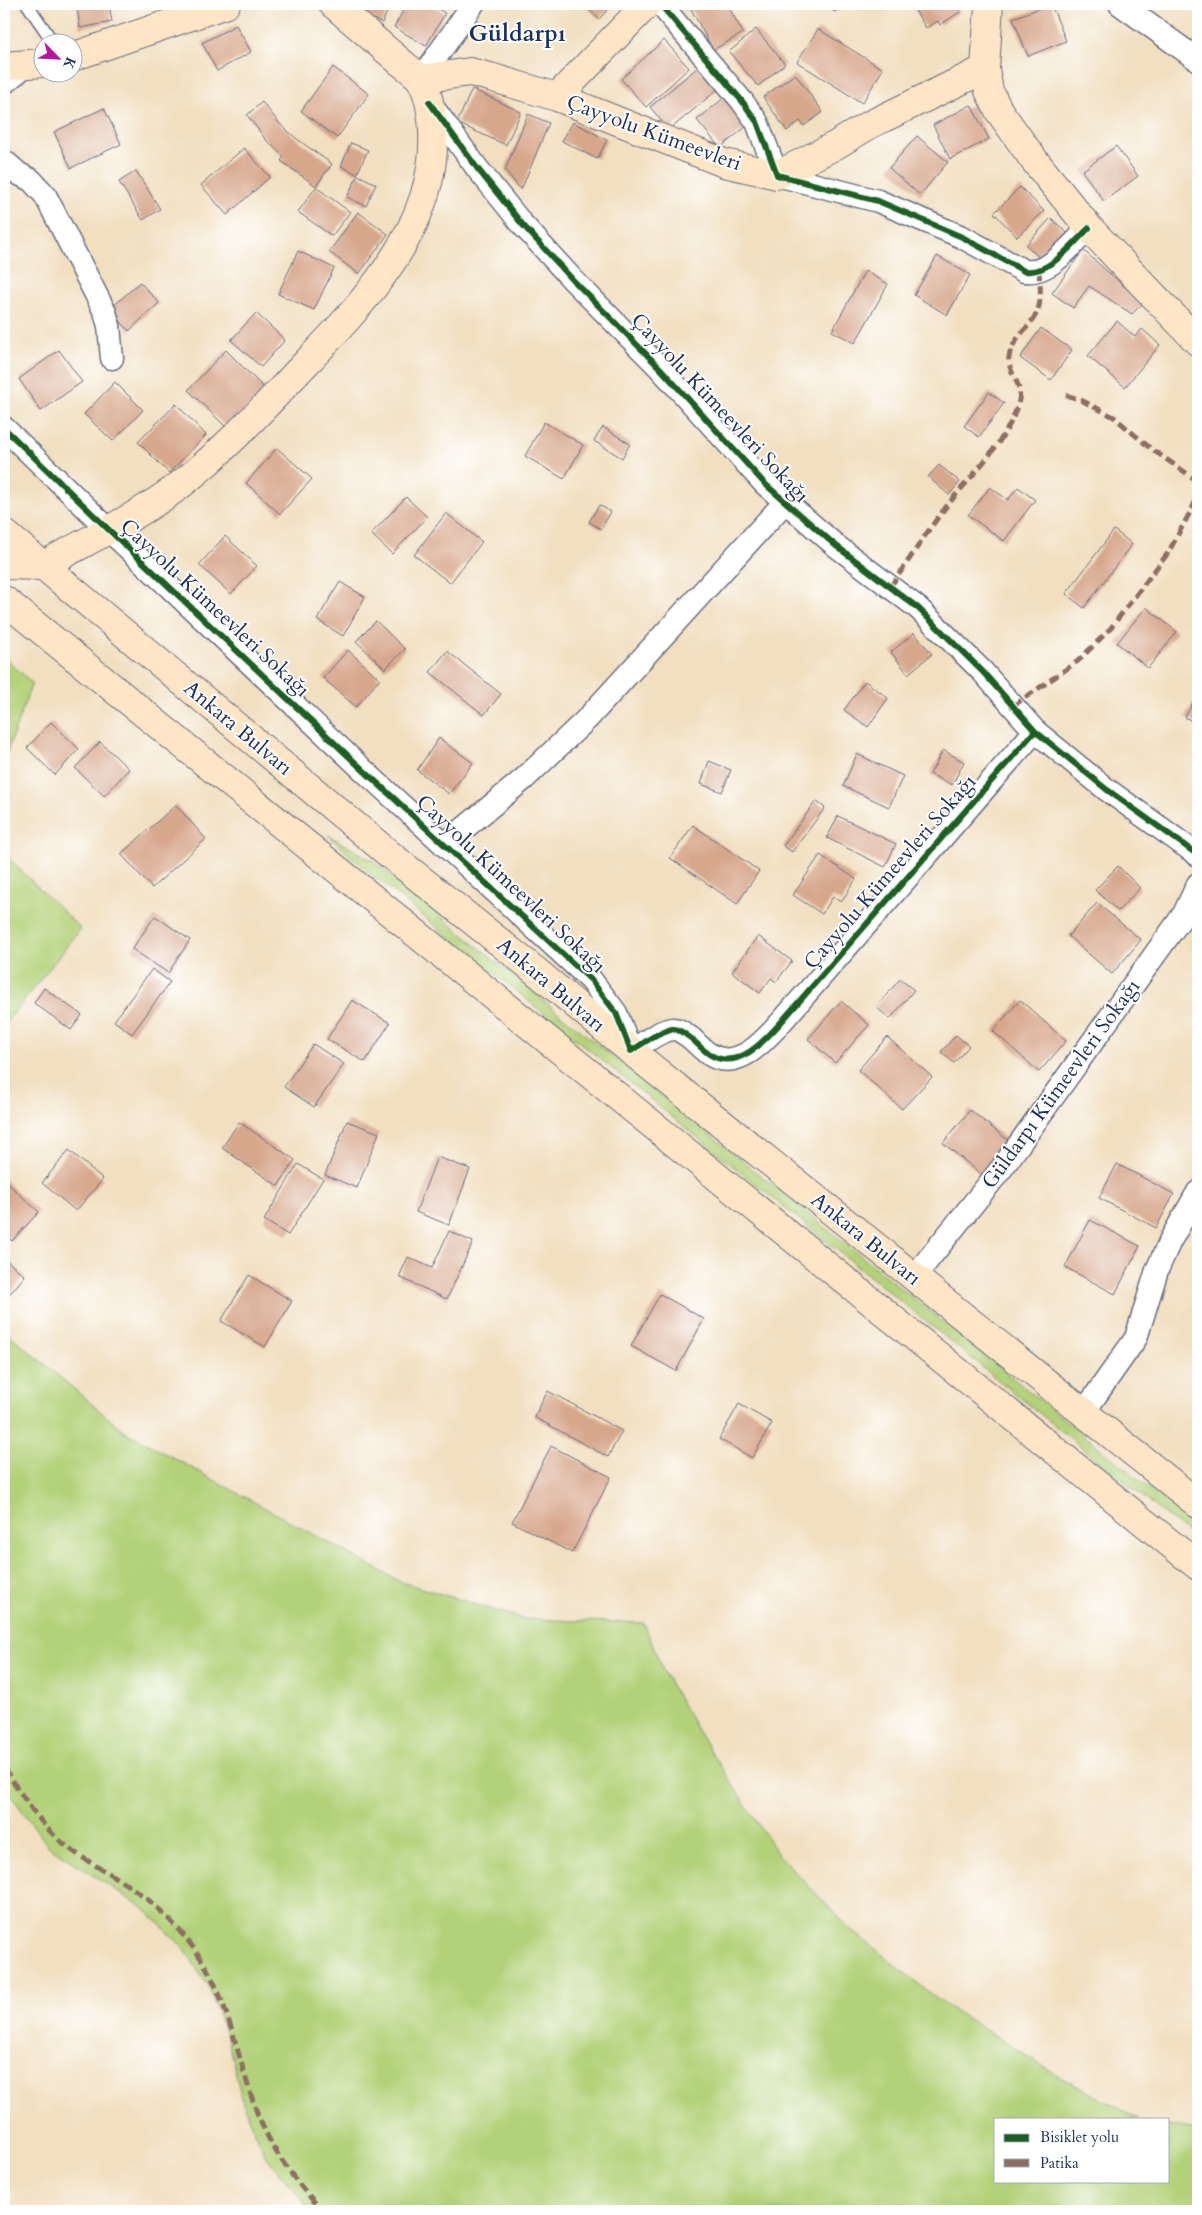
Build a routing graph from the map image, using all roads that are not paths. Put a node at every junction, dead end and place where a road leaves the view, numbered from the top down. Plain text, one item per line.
1 (26, 4) edge
2 (226, 4) edge
3 (333, 4) edge
4 (473, 4) edge
5 (647, 4) edge
6 (660, 4) edge
7 (989, 4) edge
8 (1120, 4) edge
9 (45, 32) edge
10 (82, 54) edge
11 (1198, 60) edge
12 (24, 65) edge
13 (985, 69) junction
14 (4, 83) edge
15 (425, 90) junction
16 (557, 97) junction
17 (4, 161) edge
18 (777, 175) junction
19 (1089, 228) junction
20 (1198, 342) edge
21 (112, 358) dead end
22 (4, 428) edge
23 (785, 502) junction
24 (108, 529) junction
25 (4, 533) edge
26 (4, 565) edge
27 (42, 566) junction
28 (4, 600) edge
29 (1035, 731) junction
30 (444, 845) junction
31 (1198, 855) edge
32 (1198, 884) edge
33 (631, 1051) junction
34 (1198, 1192) edge
35 (914, 1277) junction
36 (1084, 1412) junction
37 (1198, 1504) edge
38 (1198, 1566) edge

1 - 9 lane
2 - 10 main road
3 - 15 main road, Çayyolu Kümeevleri Sokağı
4 - 15 street
5 - 16 main road
6 - 18 street
7 - 13 main road
8 - 11 street
12 - 14 street
13 - 18 main road
13 - 19 main road
15 - 16 main road, Çayyolu Kümeevleri
15 - 23 street, Çayyolu Kümeevleri Sokağı
15 - 24 main road, Çayyolu Kümeevleri Sokağı
16 - 18 main road, Çayyolu Kümeevleri
17 - 21 street
18 - 19 street
19 - 20 main road
22 - 24 street, Çayyolu Kümeevleri Sokağı
23 - 29 street, Çayyolu Kümeevleri Sokağı
23 - 30 street, Çayyolu Kümeevleri Sokağı
24 - 27 main road, Çayyolu Kümeevleri Sokağı
24 - 30 street, Çayyolu Kümeevleri Sokağı
25 - 27 main road, Ankara Bulvarı
26 - 27 main road
27 - 33 main road, Ankara Bulvarı
28 - 38 main road
29 - 31 street, Çayyolu Kümeevleri Sokağı
29 - 33 street, Çayyolu Kümeevleri Sokağı
30 - 33 street, Çayyolu Kümeevleri Sokağı
32 - 35 street, Güldarpı Kümeevleri Sokağı
33 - 35 main road, Ankara Bulvarı
34 - 36 street
35 - 36 main road, Ankara Bulvarı
36 - 37 main road, Ankara Bulvarı

